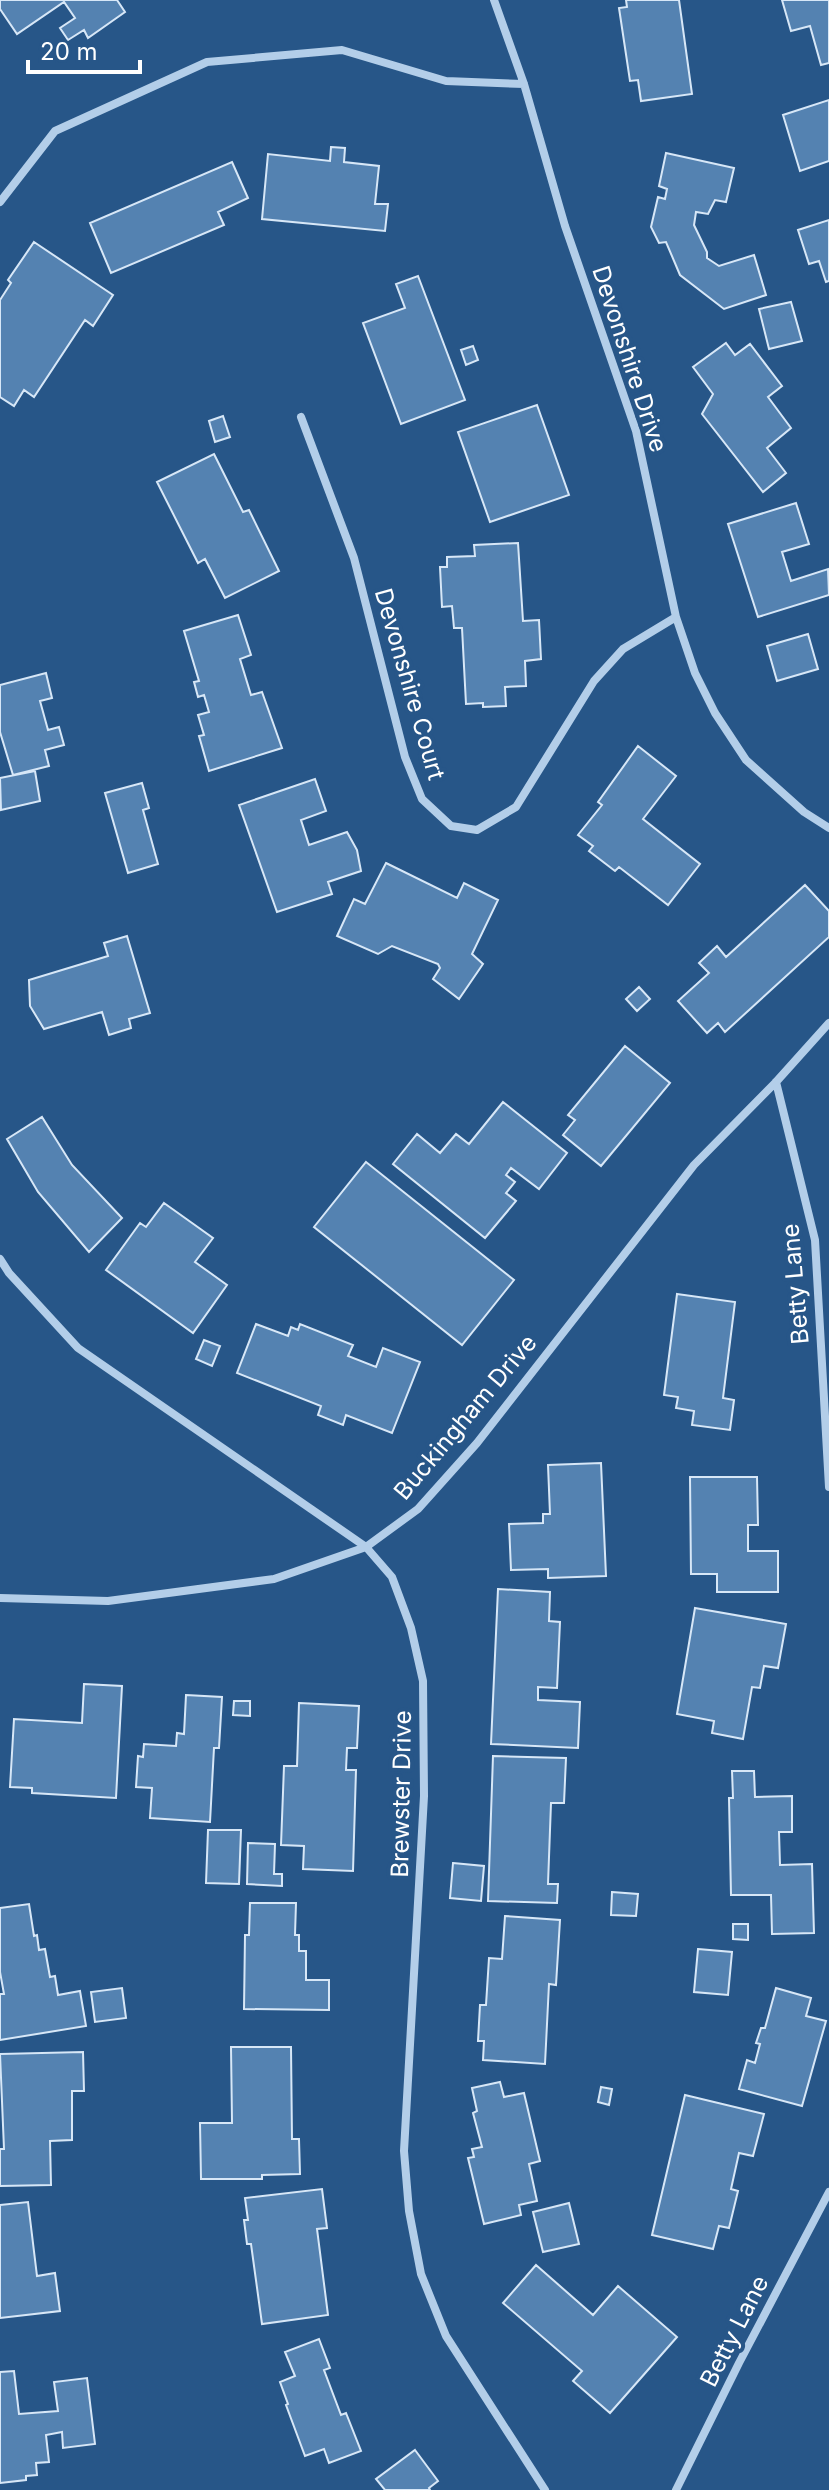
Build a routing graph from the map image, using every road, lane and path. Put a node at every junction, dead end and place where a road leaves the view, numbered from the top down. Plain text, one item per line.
1 (494, 0) edge
2 (524, 84) junction
3 (0, 202) edge
4 (301, 417) dead end
5 (676, 617) junction
6 (829, 828) edge
7 (829, 1023) edge
8 (776, 1082) junction
9 (0, 1259) edge
10 (829, 1487) edge
11 (366, 1547) junction
12 (0, 1598) edge
13 (829, 2192) edge
14 (545, 2490) edge
15 (676, 2490) edge

1 - 2 street, Devonshire Drive
2 - 3 street
2 - 5 street, Devonshire Drive
4 - 5 street, Devonshire Court
5 - 6 street, Devonshire Drive
7 - 8 street, Buckingham Drive
8 - 10 street, Betty Lane
8 - 11 street, Buckingham Drive
9 - 11 street, Brewster Drive
11 - 12 street, Buckingham Drive
11 - 14 street, Brewster Drive
13 - 15 street, Betty Lane

